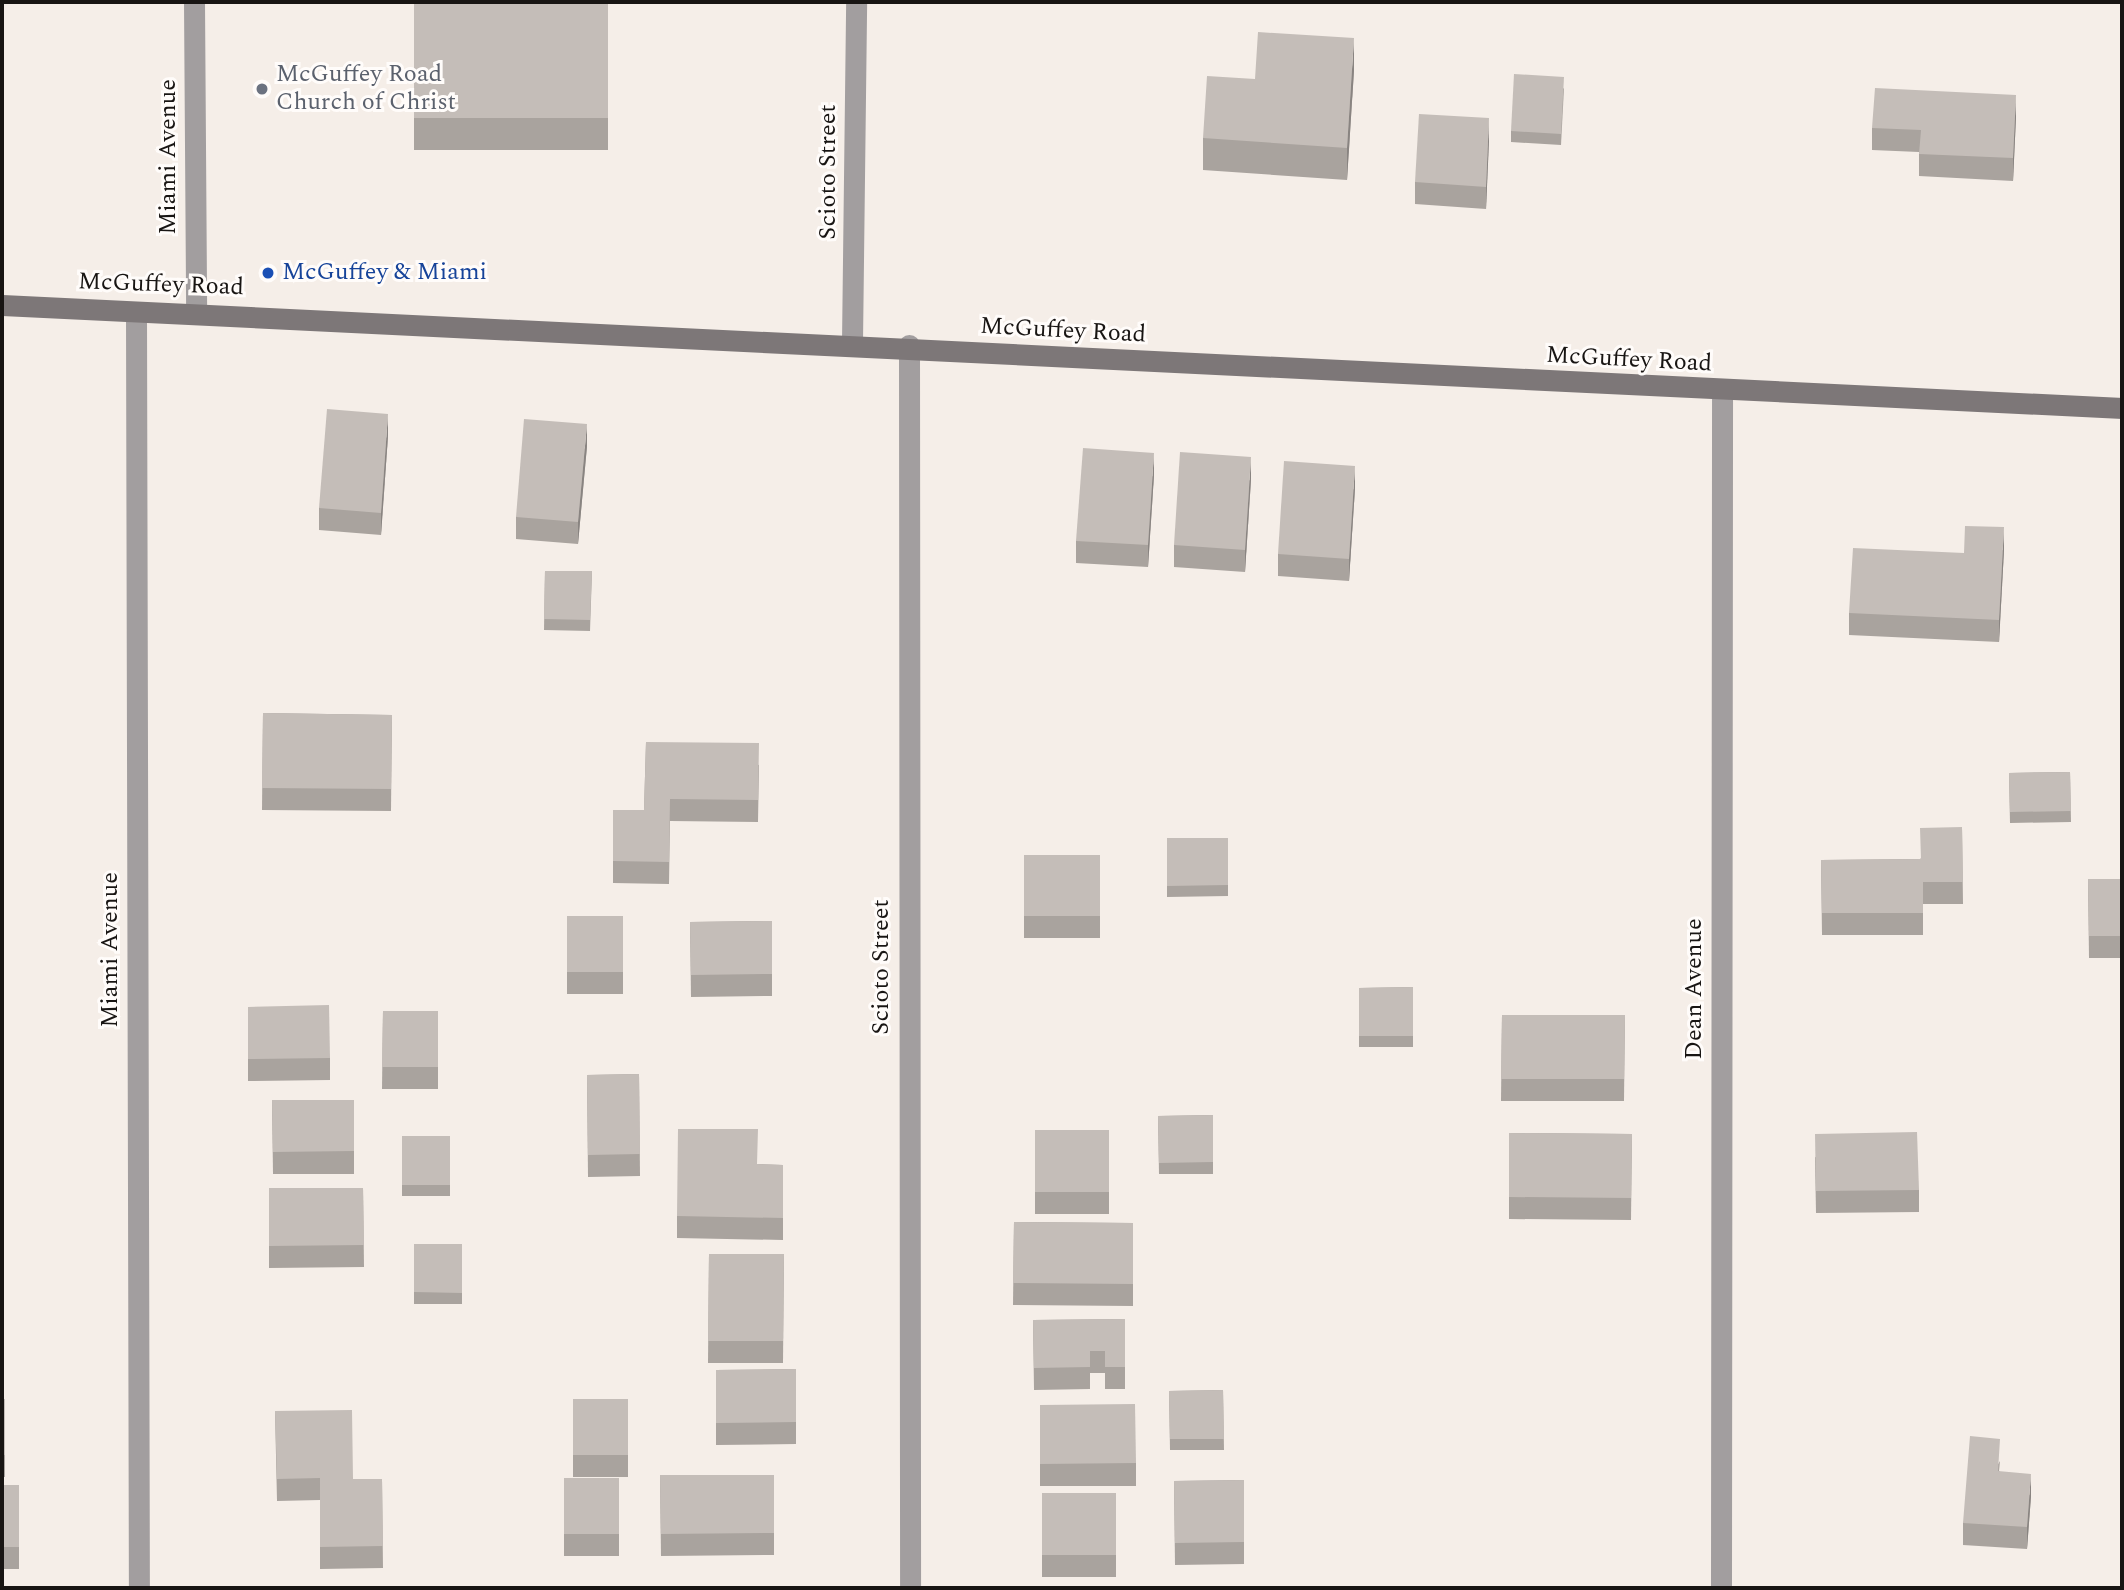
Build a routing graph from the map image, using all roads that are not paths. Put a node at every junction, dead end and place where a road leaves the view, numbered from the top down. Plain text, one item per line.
1 (194, 2) edge
2 (856, 2) edge
3 (2, 305) edge
4 (136, 312) junction
5 (196, 312) junction
6 (852, 342) junction
7 (909, 345) junction
8 (1722, 391) junction
9 (2122, 408) edge
10 (139, 1588) edge
11 (910, 1588) edge
12 (1721, 1588) edge

1 - 5 street, Miami Avenue
2 - 6 street, Scioto Street
3 - 4 street, McGuffey Road
4 - 5 street, McGuffey Road
4 - 10 street, Miami Avenue
5 - 6 street, McGuffey Road
6 - 7 street, McGuffey Road
7 - 8 street, McGuffey Road
7 - 11 street, Scioto Street
8 - 9 street, McGuffey Road
8 - 12 street, Dean Avenue

